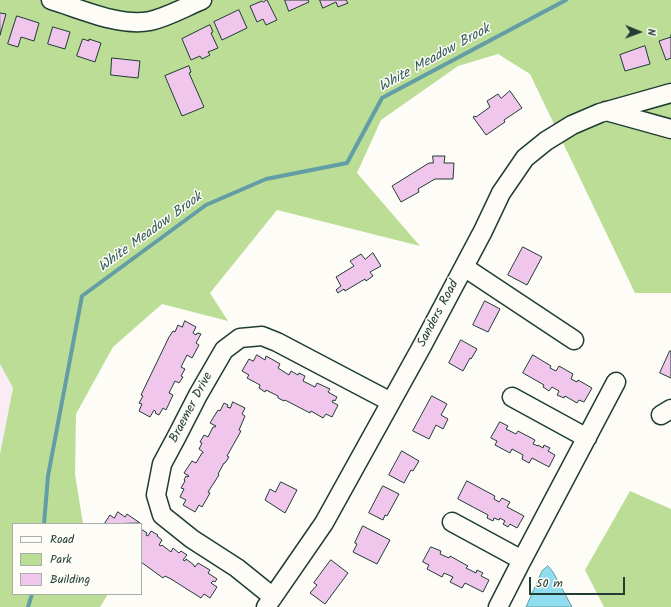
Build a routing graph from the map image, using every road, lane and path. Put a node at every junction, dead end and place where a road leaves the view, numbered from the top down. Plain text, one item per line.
1 (51, 0) edge
2 (202, 0) edge
3 (671, 93) edge
4 (606, 111) junction
5 (671, 130) edge
6 (464, 267) junction
7 (574, 340) dead end
8 (616, 382) dead end
9 (512, 397) dead end
10 (392, 402) junction
11 (587, 438) junction
12 (452, 522) dead end
13 (522, 560) junction
14 (269, 602) edge
15 (498, 607) edge

1 - 2 street
3 - 4 street, Sanders Road
4 - 5 street
4 - 6 street, Sanders Road
6 - 7 street
6 - 10 street, Sanders Road
8 - 11 street
9 - 11 street
10 - 14 street, Sanders Road
10 - 14 street, Braemer Drive
11 - 13 street
12 - 13 street
13 - 15 street

